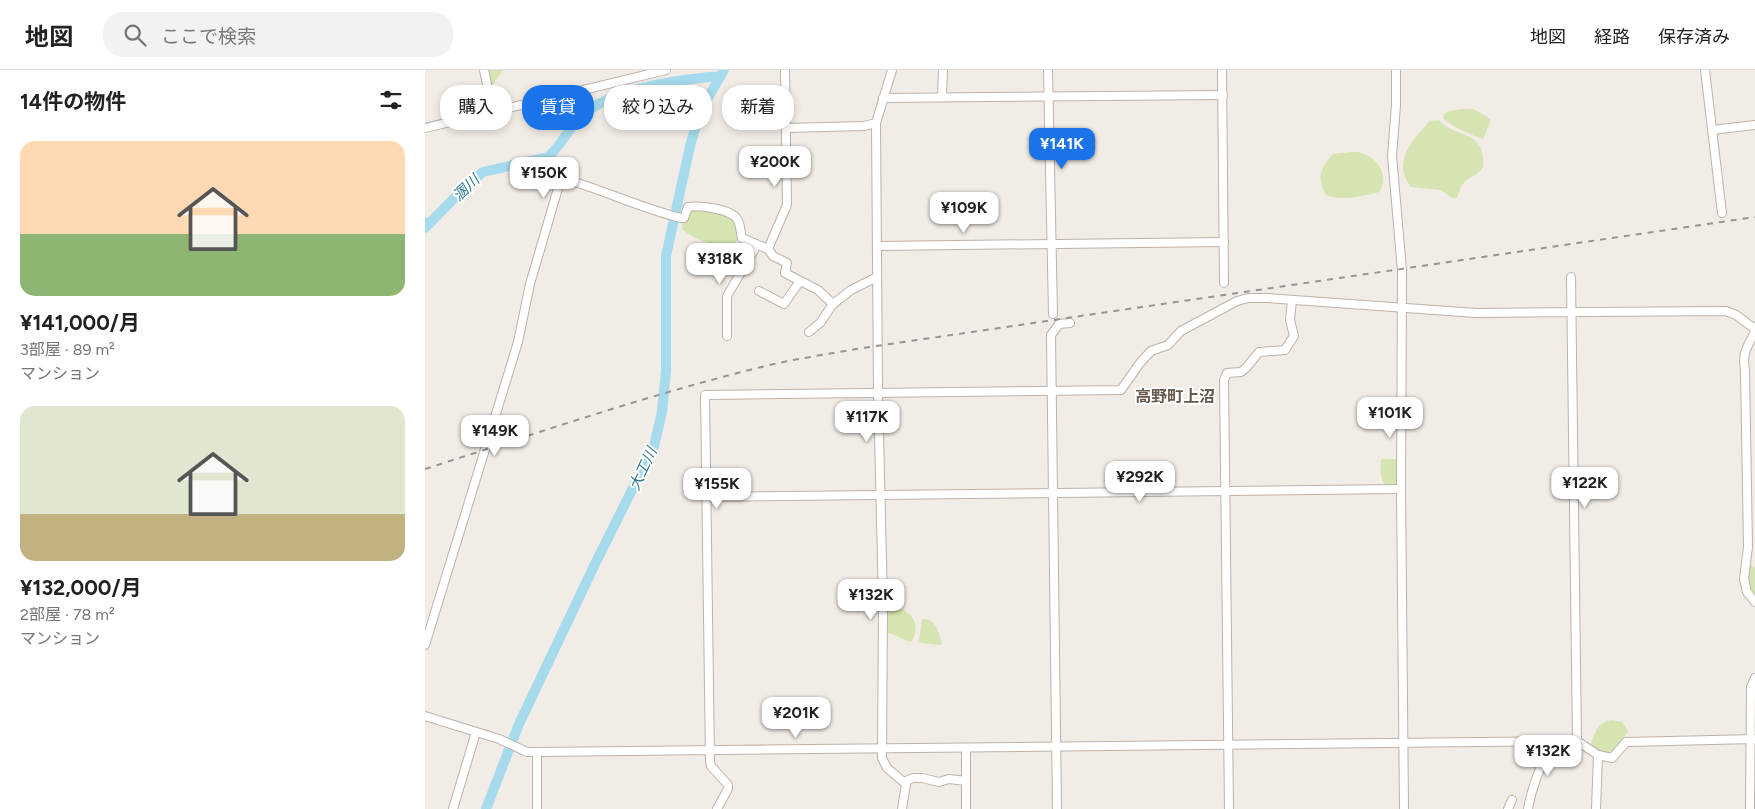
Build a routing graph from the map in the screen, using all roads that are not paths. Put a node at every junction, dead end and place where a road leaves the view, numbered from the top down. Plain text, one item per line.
1 (484, 70) edge
2 (666, 70) edge
3 (785, 70) edge
4 (892, 70) edge
5 (943, 70) edge
6 (1048, 70) edge
7 (1222, 70) edge
8 (1396, 70) edge
9 (1705, 70) edge
10 (487, 85) edge
11 (785, 85) edge
12 (1223, 95) junction
13 (1049, 96) junction
14 (942, 97) junction
15 (883, 98) junction
16 (512, 107) edge
17 (876, 123) junction
18 (440, 124) edge
19 (1755, 125) edge
20 (425, 128) edge
21 (794, 128) edge
22 (786, 130) edge
23 (1712, 130) junction
24 (1722, 213) dead end
25 (1224, 242) junction
26 (1052, 244) junction
27 (757, 245) junction
28 (877, 246) junction
29 (767, 249) junction
30 (877, 277) junction
31 (1571, 277) dead end
32 (800, 281) junction
33 (1224, 282) dead end
34 (759, 291) dead end
35 (1292, 300) junction
36 (833, 304) junction
37 (1402, 308) junction
38 (1572, 312) junction
39 (1053, 314) dead end
40 (1070, 323) dead end
41 (1755, 330) edge
42 (809, 332) dead end
43 (727, 336) dead end
44 (1053, 390) junction
45 (878, 392) junction
46 (1401, 489) junction
47 (1227, 491) junction
48 (1053, 493) junction
49 (879, 494) junction
50 (706, 497) junction
51 (1755, 602) edge
52 (425, 644) edge
53 (1755, 678) edge
54 (425, 716) edge
55 (476, 732) junction
56 (1753, 739) edge
57 (1552, 741) junction
58 (1577, 741) junction
59 (1403, 743) junction
60 (1056, 746) junction
61 (1229, 746) junction
62 (966, 748) junction
63 (883, 749) junction
64 (710, 751) junction
65 (537, 752) junction
66 (1599, 755) junction
67 (966, 781) junction
68 (904, 782) junction
69 (1512, 800) dead end
70 (453, 809) edge
71 (537, 809) edge
72 (717, 809) edge
73 (902, 809) edge
74 (966, 809) edge
75 (1057, 809) edge
76 (1229, 809) edge
77 (1404, 809) edge
78 (1508, 809) edge
79 (1528, 809) edge
80 (1596, 809) edge
81 (1750, 809) edge

1 - 10 street
2 - 16 street
3 - 11 street
4 - 15 street
5 - 14 street
6 - 13 street
7 - 12 street
8 - 37 street
9 - 23 street
12 - 13 street
12 - 25 street
13 - 14 street
13 - 26 street
14 - 15 street
15 - 17 street
17 - 21 street
17 - 28 street
18 - 20 street
19 - 23 street
22 - 29 street
23 - 24 street
25 - 26 street
25 - 33 street
26 - 28 street
26 - 39 street
27 - 29 street
27 - 43 street
27 - 52 street
28 - 30 street
29 - 32 street
30 - 36 street
30 - 45 street
31 - 38 street
32 - 34 street
32 - 36 street
35 - 37 street
35 - 44 street
35 - 47 street
36 - 42 street
37 - 38 street
37 - 46 street
38 - 41 street
38 - 58 street
40 - 44 street
41 - 51 street
44 - 45 street
44 - 48 street
45 - 49 street
45 - 50 street
46 - 47 street
46 - 59 street
47 - 48 street
47 - 61 street
48 - 49 street
48 - 60 street
49 - 50 street
49 - 63 street
50 - 64 street
53 - 56 street
54 - 55 street
55 - 65 street
55 - 70 street
56 - 66 street
56 - 81 street
57 - 58 street
57 - 59 street
57 - 79 street
58 - 66 street
59 - 61 street
59 - 77 street
60 - 61 street
60 - 62 street
60 - 75 street
61 - 76 street
62 - 63 street
62 - 67 street
63 - 64 street
63 - 68 street
64 - 65 street
64 - 72 street
65 - 71 street
66 - 80 street
67 - 68 street
67 - 74 street
68 - 73 street
69 - 78 street

